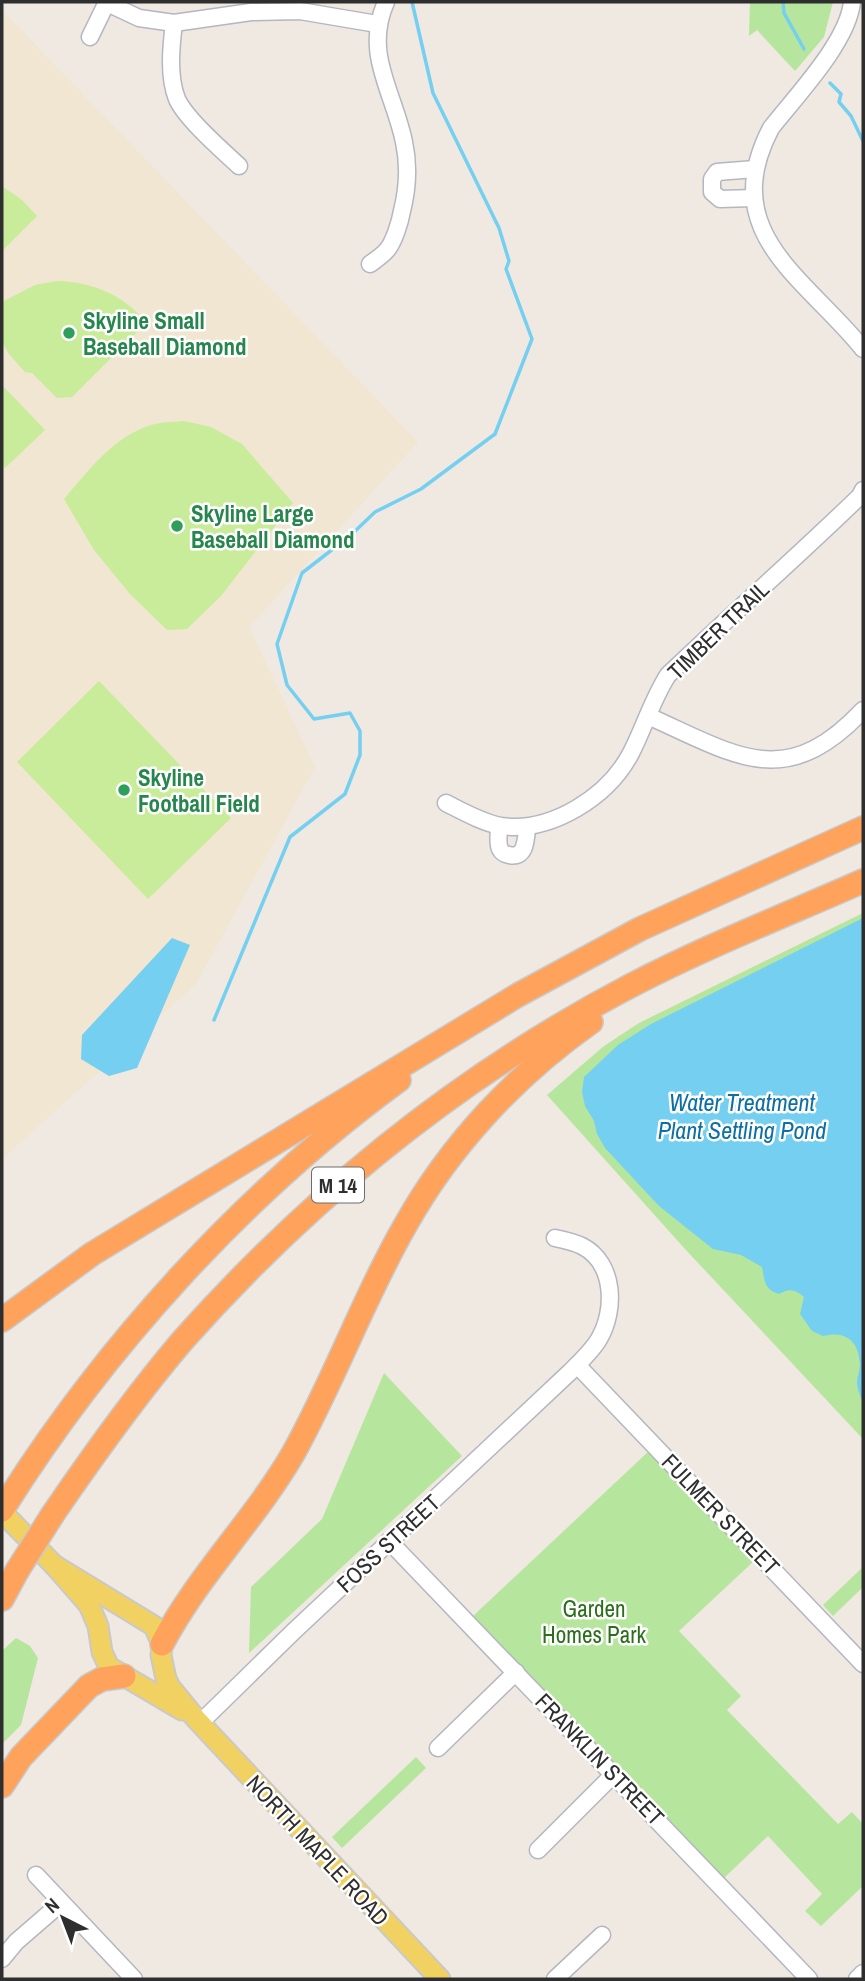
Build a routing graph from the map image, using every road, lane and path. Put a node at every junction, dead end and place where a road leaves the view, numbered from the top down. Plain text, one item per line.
1 (107, 2) edge
2 (386, 2) edge
3 (855, 11) edge
4 (174, 23) junction
5 (377, 24) junction
6 (90, 37) dead end
7 (239, 166) dead end
8 (755, 169) junction
9 (754, 198) junction
10 (370, 264) dead end
11 (863, 349) edge
12 (863, 490) edge
13 (863, 710) edge
14 (648, 716) junction
15 (446, 803) dead end
16 (499, 826) junction
17 (527, 827) junction
18 (863, 828) edge
19 (863, 881) edge
20 (704, 952) junction
21 (518, 995) junction
22 (555, 1238) dead end
23 (2, 1320) edge
24 (577, 1365) junction
25 (2, 1511) edge
26 (389, 1541) junction
27 (54, 1564) junction
28 (2, 1599) edge
29 (136, 1616) junction
30 (101, 1643) junction
31 (162, 1650) junction
32 (863, 1664) edge
33 (516, 1672) junction
34 (125, 1676) junction
35 (199, 1721) junction
36 (438, 1748) dead end
37 (614, 1774) junction
38 (2, 1786) edge
39 (538, 1850) dead end
40 (36, 1875) dead end
41 (61, 1903) junction
42 (602, 1935) dead end
43 (2, 1959) edge
44 (863, 1973) edge
45 (134, 1979) edge
46 (440, 1979) edge
47 (555, 1979) edge
48 (809, 1979) edge
49 (857, 1979) edge

1 - 4 street
1 - 6 street
2 - 5 street
3 - 8 street
4 - 5 street
4 - 7 street
5 - 10 street
8 - 9 street
8 - 9 street
9 - 11 street
12 - 14 street, TIMBER TRAIL
13 - 14 street
14 - 17 street, TIMBER TRAIL
15 - 16 street, TIMBER TRAIL
16 - 17 street, TIMBER TRAIL
16 - 17 street
18 - 21 highway, M 14
19 - 20 highway, M 14
20 - 28 highway, M 14, bridge
20 - 31 highway
21 - 23 highway
21 - 25 highway, M 14
22 - 24 street, FOSS STREET
24 - 26 street, FOSS STREET
24 - 32 street, FULMER STREET
25 - 27 main road, NORTH MAPLE ROAD
26 - 33 street, FRANKLIN STREET
26 - 35 street, FOSS STREET
27 - 29 main road, NORTH MAPLE ROAD
27 - 30 main road, NORTH MAPLE ROAD
29 - 30 main road
29 - 31 main road, NORTH MAPLE ROAD
30 - 34 main road, NORTH MAPLE ROAD
31 - 34 main road
31 - 35 main road, NORTH MAPLE ROAD
33 - 36 street
33 - 37 street, FRANKLIN STREET
34 - 35 main road, NORTH MAPLE ROAD
34 - 38 highway
35 - 46 main road, NORTH MAPLE ROAD
37 - 39 street
37 - 48 street, FRANKLIN STREET
40 - 41 street
41 - 43 street
41 - 45 street
42 - 47 street
44 - 49 street

